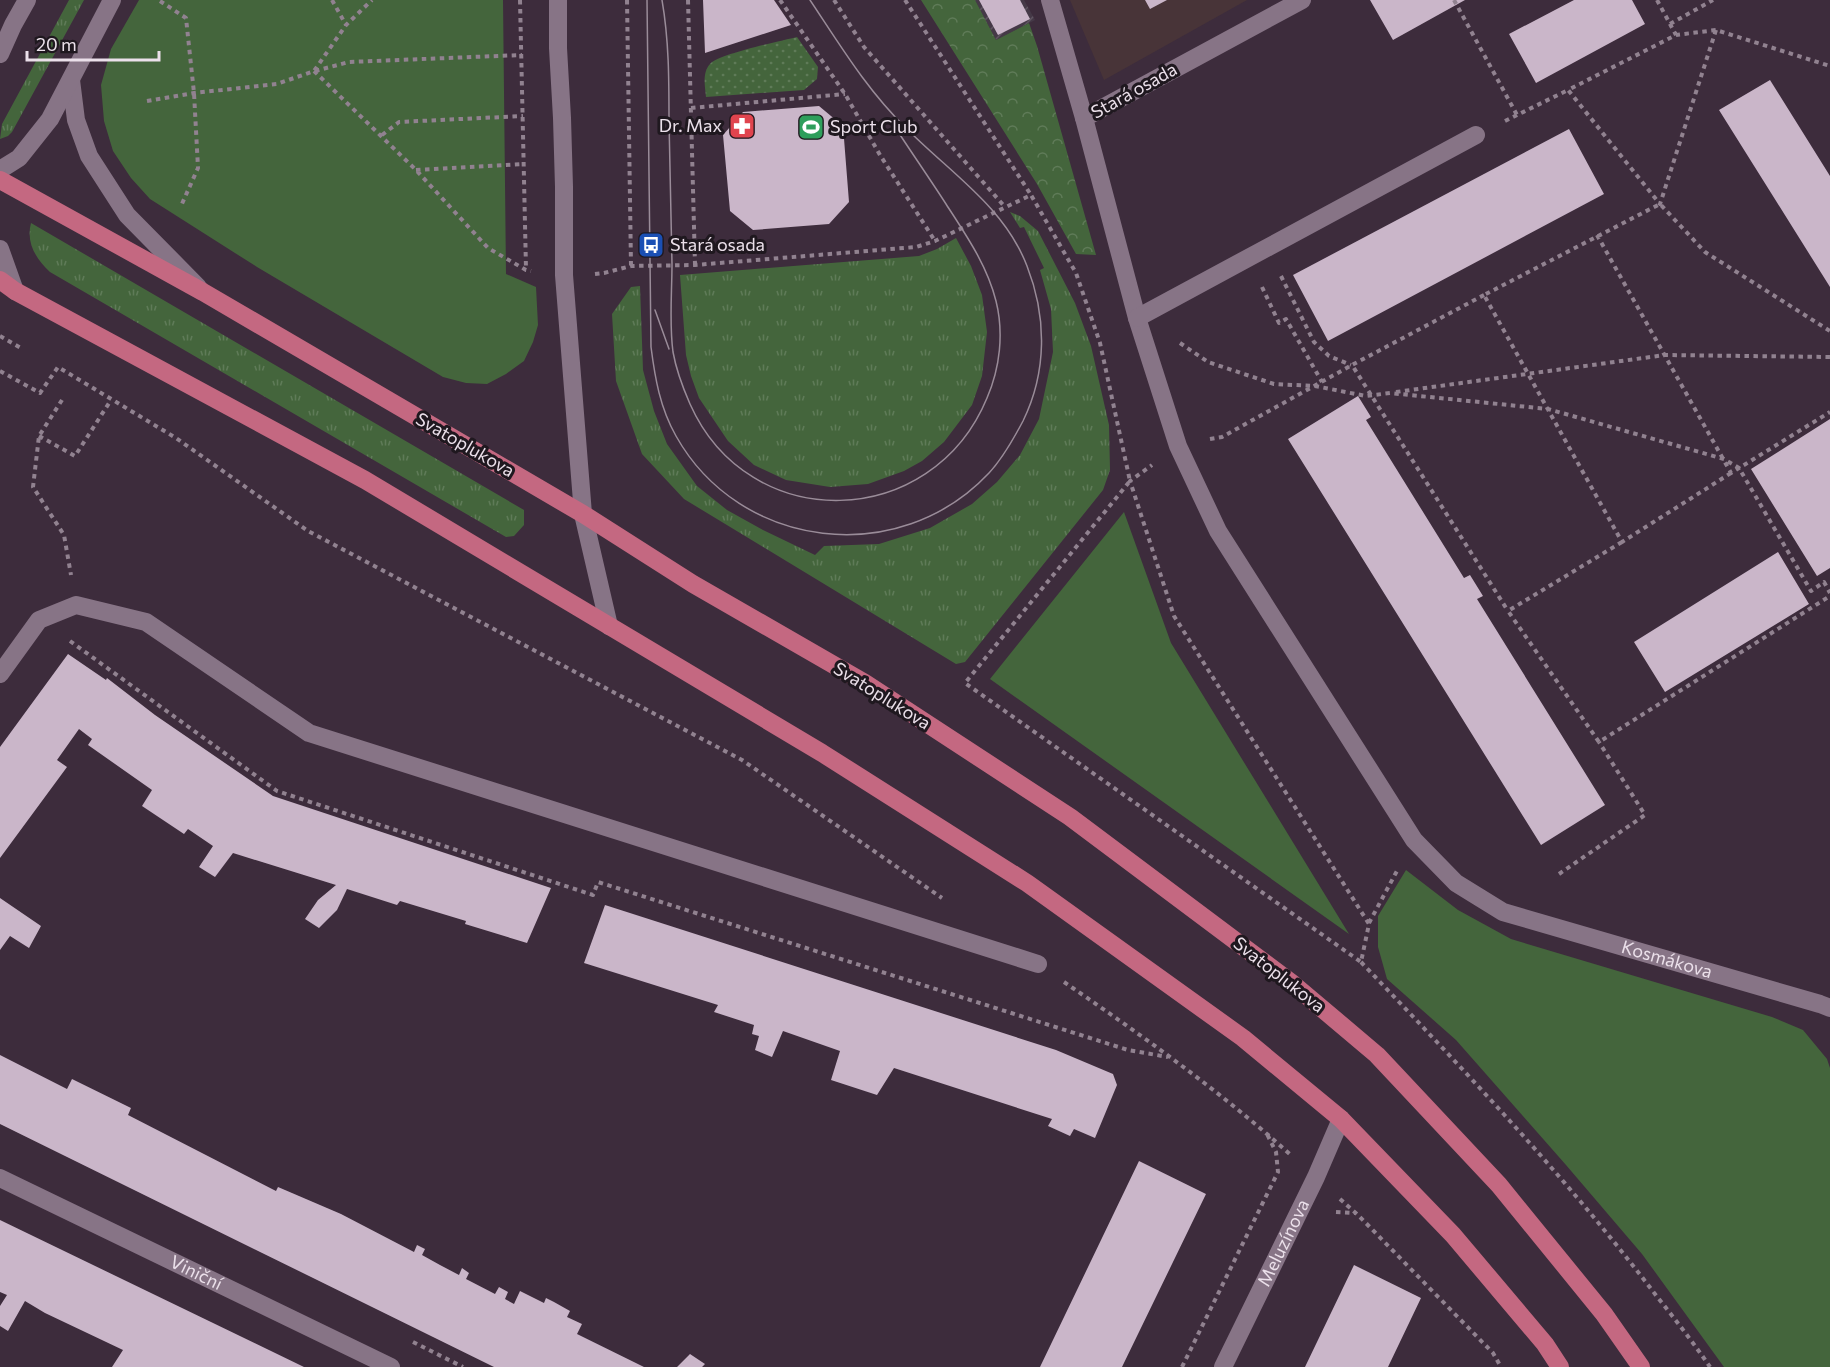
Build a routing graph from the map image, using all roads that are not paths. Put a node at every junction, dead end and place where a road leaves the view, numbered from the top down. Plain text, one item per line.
1 (27, 0) edge
2 (112, 0) edge
3 (558, 0) edge
4 (1050, 0) edge
5 (1302, 0) edge
6 (7, 29) edge
7 (0, 54) edge
8 (71, 80) junction
9 (1084, 118) junction
10 (1476, 135) road end
11 (0, 170) edge
12 (0, 180) edge
13 (0, 249) edge
14 (8, 286) edge
15 (203, 292) junction
16 (1137, 318) junction
17 (583, 514) junction
18 (609, 626) junction
19 (0, 674) edge
20 (1503, 912) joint
21 (1038, 964) road end
22 (1830, 1008) edge
23 (1341, 1119) junction
24 (0, 1178) edge
25 (391, 1367) edge
26 (1223, 1367) edge
27 (1560, 1367) edge
28 (1641, 1367) edge

1 - 6 street
2 - 8 street
3 - 17 street
4 - 9 street
5 - 9 street, Stará osada
6 - 7 street
8 - 11 street
8 - 15 street
9 - 16 street, Stará osada
10 - 16 street
12 - 15 main road, Svatoplukova
13 - 14 street
14 - 18 main road
15 - 17 main road, Svatoplukova
16 - 20 street, Stará osada
17 - 18 street
17 - 28 main road, Svatoplukova
18 - 23 main road
19 - 21 street
20 - 22 street, Kosmákova
23 - 26 street, Meluzínova
23 - 27 main road
24 - 25 street, Viniční

